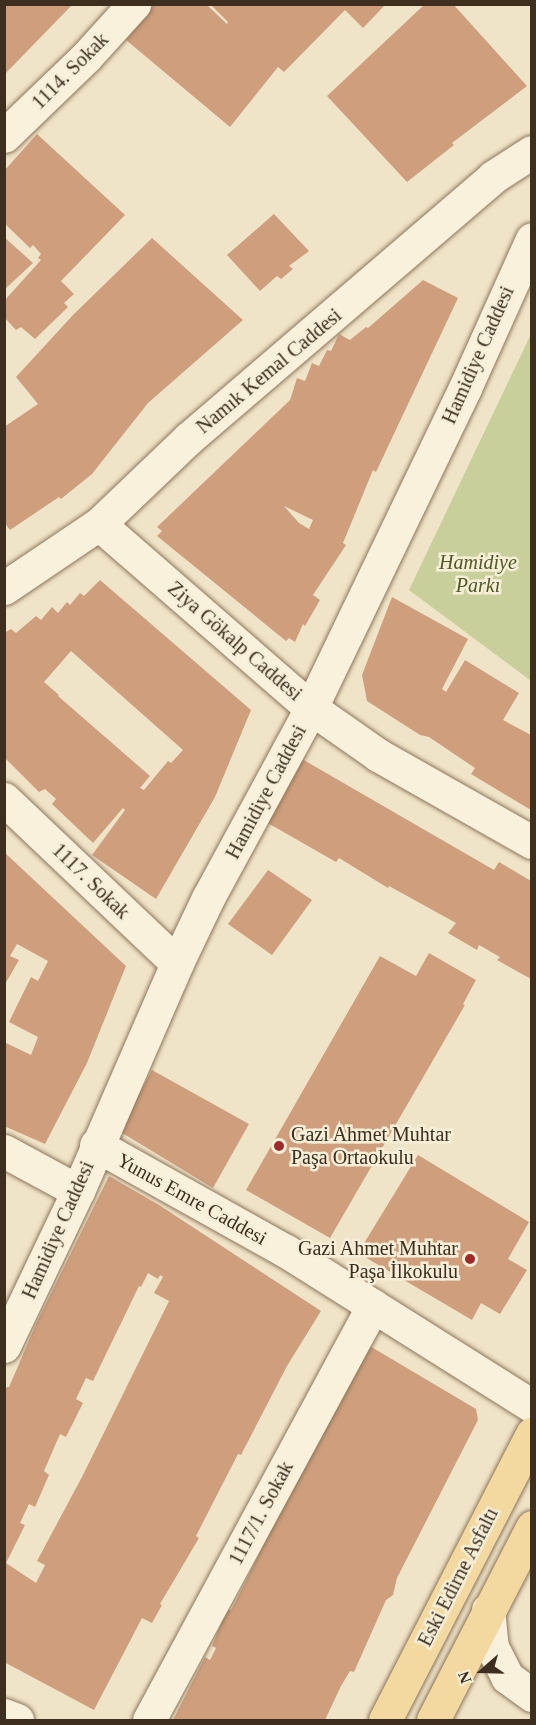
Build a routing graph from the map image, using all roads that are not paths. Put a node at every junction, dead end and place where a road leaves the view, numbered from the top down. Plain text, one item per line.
1 (134, 4) edge
2 (4, 136) edge
3 (531, 152) edge
4 (531, 239) edge
5 (99, 524) junction
6 (4, 588) edge
7 (311, 708) junction
8 (4, 799) edge
9 (531, 842) edge
10 (177, 963) junction
11 (96, 1145) junction
12 (4, 1151) edge
13 (78, 1191) junction
14 (373, 1306) junction
15 (4, 1346) edge
16 (531, 1406) edge
17 (531, 1434) edge
18 (531, 1527) edge
19 (488, 1611) junction
20 (531, 1695) edge
21 (4, 1715) edge
22 (17, 1720) edge
23 (148, 1720) edge
24 (385, 1720) edge
25 (433, 1720) edge

1 - 2 street, 1114. Sokak
3 - 5 street, Namık Kemal Caddesi
4 - 7 street, Hamidiye Caddesi
5 - 6 street, Namık Kemal Caddesi
5 - 7 street, Ziya Gökalp Caddesi
7 - 9 street, Ziya Gökalp Caddesi
7 - 10 street, Hamidiye Caddesi
8 - 10 street, 1117. Sokak
10 - 11 street, Hamidiye Caddesi
11 - 13 street, Hamidiye Caddesi
11 - 14 street, Yunus Emre Caddesi
12 - 13 street
13 - 15 street, Hamidiye Caddesi
14 - 16 street, Yunus Emre Caddesi
14 - 23 street, 1117/1. Sokak
17 - 24 main road, Eski Edirne Asfaltı
18 - 19 main road
19 - 20 street
19 - 25 main road
21 - 22 street

